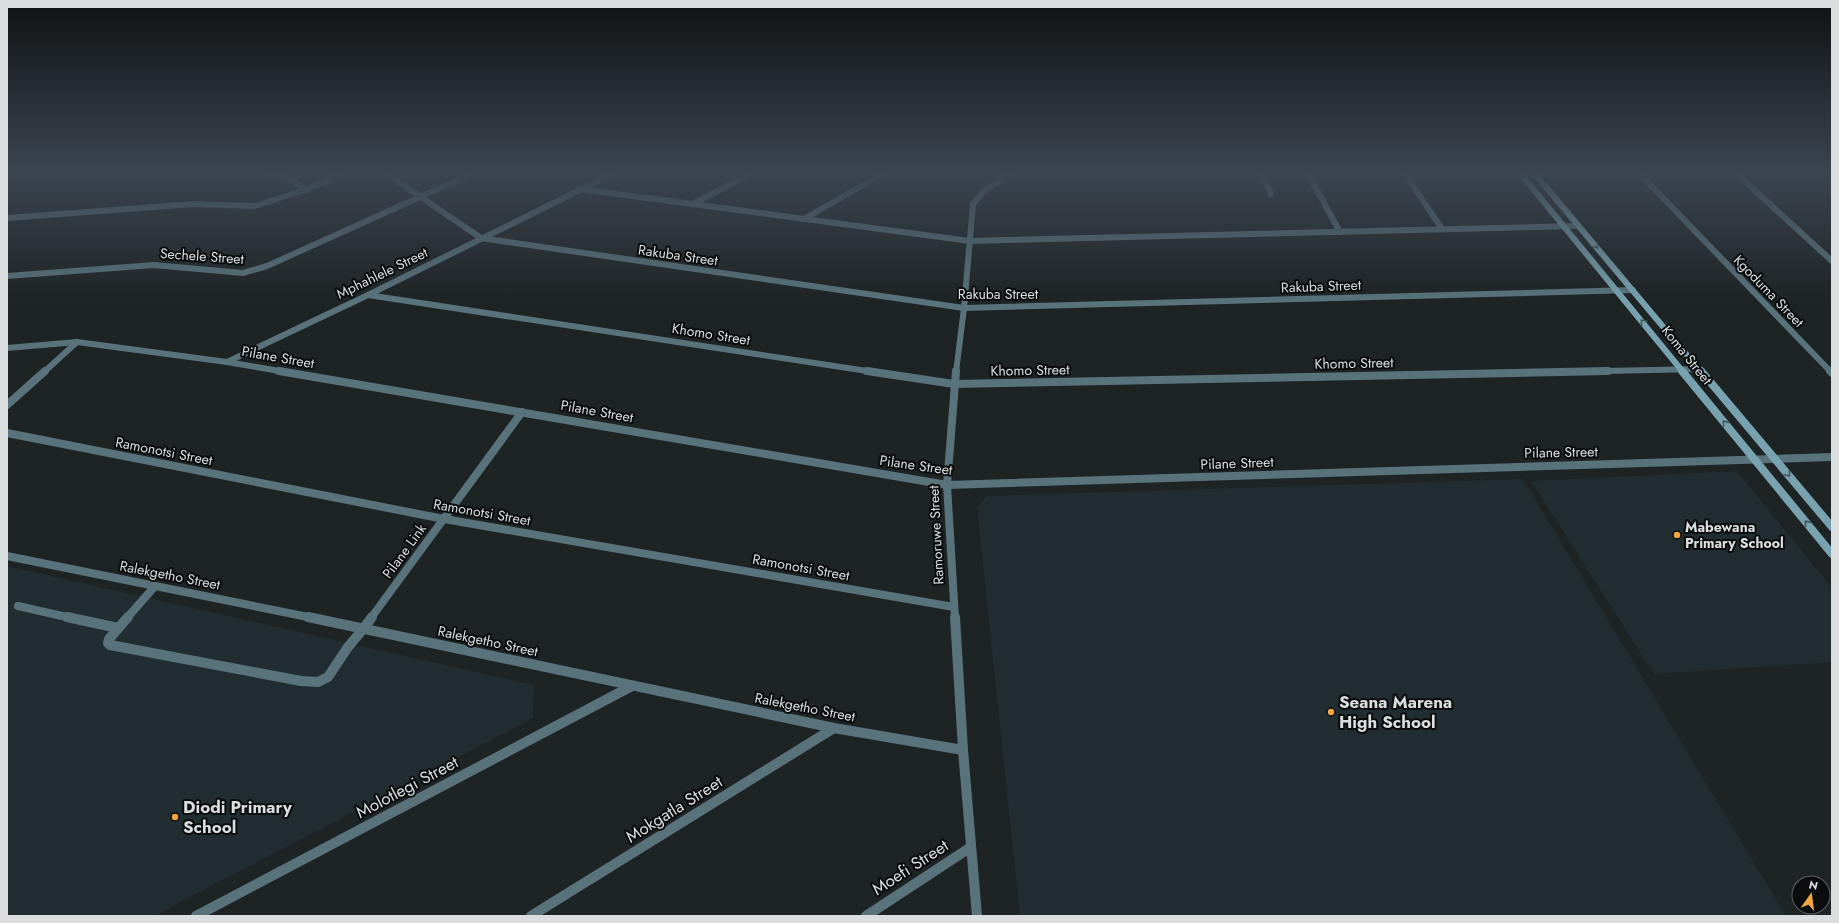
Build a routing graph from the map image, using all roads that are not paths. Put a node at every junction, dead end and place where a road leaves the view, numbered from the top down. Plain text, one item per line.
1 (19, 217) edge
2 (374, 217) edge
3 (451, 217) edge
4 (524, 217) edge
5 (790, 217) edge
6 (807, 217) edge
7 (973, 217) edge
8 (1332, 217) edge
9 (1434, 217) edge
10 (1557, 217) edge
11 (1571, 217) edge
12 (1682, 217) edge
13 (1785, 217) edge
14 (7, 218) edge
15 (804, 219) junction
16 (1564, 226) junction
17 (1578, 226) junction
18 (1442, 229) junction
19 (1340, 232) junction
20 (481, 238) junction
21 (970, 241) junction
22 (1832, 261) edge
23 (7, 276) edge
24 (1617, 290) junction
25 (1633, 290) junction
26 (368, 295) junction
27 (964, 308) junction
28 (77, 342) junction
29 (7, 348) edge
30 (227, 362) junction
31 (1699, 368) junction
32 (1682, 369) junction
33 (1832, 373) edge
34 (954, 384) junction
35 (7, 405) edge
36 (522, 412) junction
37 (7, 433) edge
38 (1832, 457) edge
39 (1775, 459) junction
40 (1756, 460) junction
41 (947, 485) junction
42 (444, 519) junction
43 (1832, 527) edge
44 (1832, 554) edge
45 (7, 556) edge
46 (155, 586) junction
47 (18, 606) dead end
48 (954, 606) junction
49 (118, 628) junction
50 (364, 628) junction
51 (632, 686) junction
52 (834, 728) junction
53 (964, 750) junction
54 (971, 847) junction
55 (196, 916) edge
56 (531, 916) edge
57 (866, 916) edge
58 (977, 916) edge

1 - 14 street
2 - 23 street, Sechele Street
3 - 20 street, Rakuba Street
4 - 20 street, Mphahlele Street
5 - 15 street
6 - 15 street
7 - 21 street, Ramoruwe Street
8 - 19 street
9 - 18 street
10 - 16 main road, Koma Street
11 - 17 main road, Koma Street
12 - 33 street, Kgoduma Street
13 - 22 street
15 - 21 street
16 - 17 street
16 - 18 street
16 - 24 main road, Koma Street
17 -> 25 main road, Koma Street
18 - 19 street
19 - 21 street
20 - 26 street, Mphahlele Street
20 - 27 street, Rakuba Street
21 - 27 street, Ramoruwe Street
24 - 25 street, Rakuba Street
24 - 27 street, Rakuba Street
32 -> 24 main road, Koma Street
25 - 31 main road, Koma Street
26 - 30 street, Mphahlele Street
26 - 34 street, Khomo Street
27 - 34 street, Ramoruwe Street
28 - 29 street, Pilane Street
28 - 30 street, Pilane Street
28 - 35 street
30 - 36 street, Pilane Street
31 - 32 street, Khomo Street
31 - 39 main road, Koma Street
32 - 34 street, Khomo Street
40 -> 32 main road, Koma Street
34 - 41 street, Ramoruwe Street
36 - 41 street, Pilane Street
36 - 42 street, Pilane Link
37 - 42 street, Ramonotsi Street
38 - 39 street, Pilane Street
39 - 40 street, Pilane Street
39 -> 43 main road, Koma Street
40 - 41 street, Pilane Street
44 -> 40 main road, Koma Street
41 - 48 street, Ramoruwe Street
42 - 48 street, Ramonotsi Street
42 - 50 street, Pilane Link
45 - 46 street, Ralekgetho Street
46 - 49 street
46 - 50 street, Ralekgetho Street
47 - 49 street
48 - 53 street, Ramoruwe Street
49 - 50 street, Pilane Link
50 - 51 street, Ralekgetho Street
51 - 52 street, Ralekgetho Street
51 - 55 street, Molotlegi Street
52 - 53 street, Ralekgetho Street
52 - 56 street, Mokgatla Street
53 - 54 street, Ramoruwe Street
54 - 57 street, Moefi Street
54 - 58 street, Ramoruwe Street

